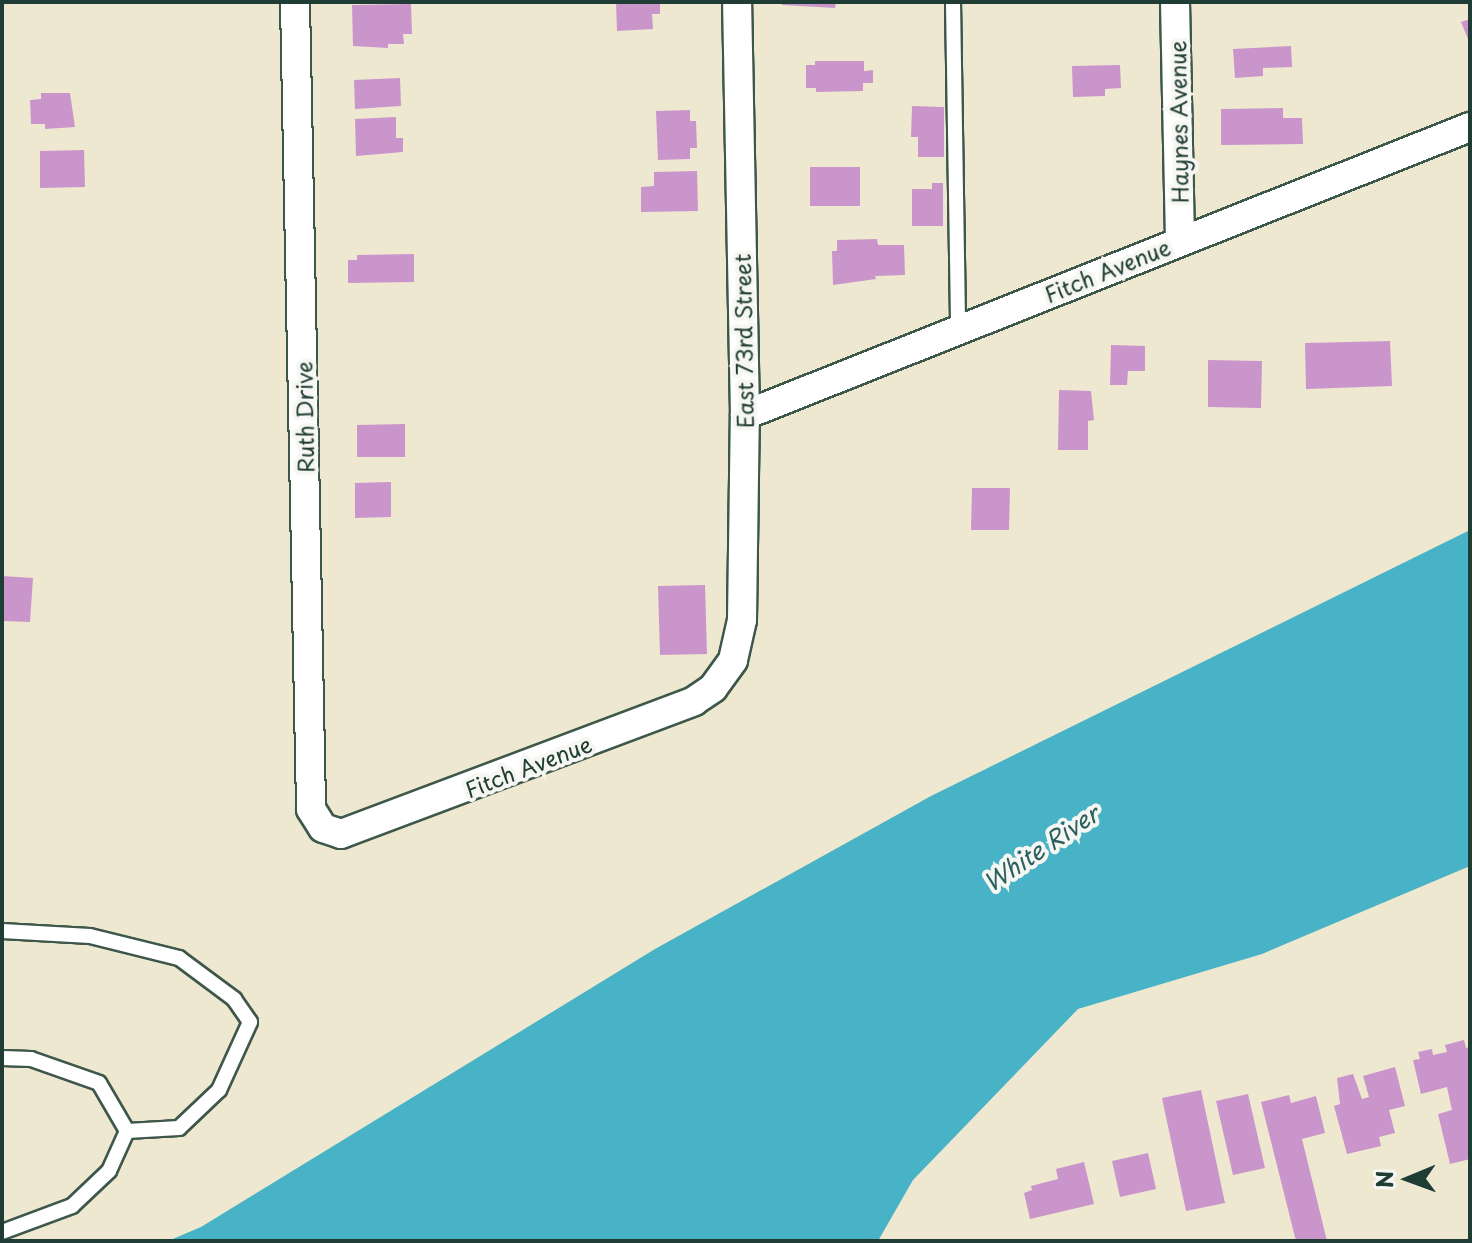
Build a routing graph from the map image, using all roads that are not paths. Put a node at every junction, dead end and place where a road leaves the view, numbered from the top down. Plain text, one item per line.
1 (295, 2) edge
2 (737, 2) edge
3 (953, 2) edge
4 (1175, 2) edge
5 (1470, 127) edge
6 (1180, 241) junction
7 (958, 329) junction
8 (745, 415) junction
9 (723, 675) joint
10 (323, 828) joint
11 (2, 931) edge
12 (2, 1058) edge
13 (127, 1131) junction
14 (2, 1232) edge

1 - 10 street, Ruth Drive
2 - 8 street, East 73rd Street
3 - 7 lane
4 - 6 street, Haynes Avenue
5 - 6 street, Fitch Avenue
6 - 7 street, Fitch Avenue
7 - 8 street, Fitch Avenue
8 - 9 street, East 73rd Street
9 - 10 street, Fitch Avenue
11 - 13 lane
12 - 13 lane
13 - 14 lane

